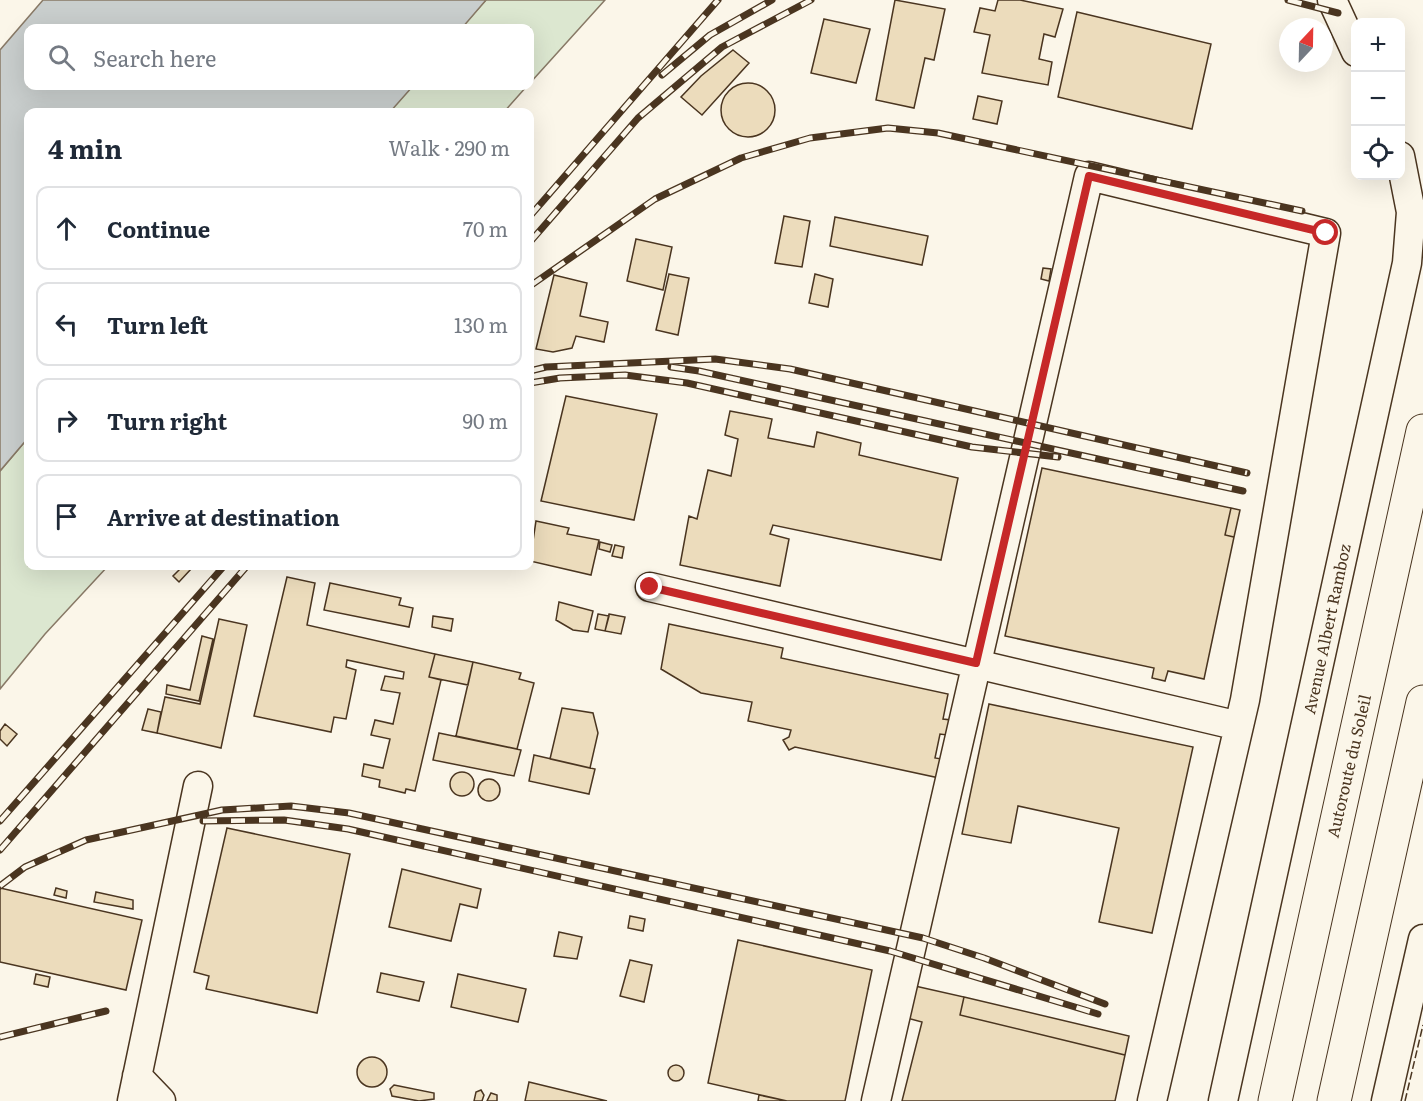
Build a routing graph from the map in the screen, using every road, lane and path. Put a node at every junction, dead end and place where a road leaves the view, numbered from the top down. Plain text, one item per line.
1 (1332, 0) edge
2 (1351, 41) edge
3 (1405, 178) edge
4 (1423, 431) edge
5 (650, 587) dead end
6 (976, 663) junction
7 (1423, 702) edge
8 (1239, 726) junction
9 (198, 786) dead end
10 (1422, 947) edge
11 (134, 1088) edge
12 (161, 1101) edge
13 (876, 1101) edge
14 (1152, 1101) edge
15 (1223, 1101) edge
16 (1275, 1101) edge
17 (1334, 1101) edge
18 (1386, 1101) edge

1 - 2 street
3 - 15 street, Avenue Albert Ramboz
4 - 16 highway, Autoroute du Soleil
5 - 6 street
6 - 8 street
6 - 8 street
6 - 13 street
7 - 17 highway
8 - 14 street
9 - 11 street
10 - 18 street
11 - 12 street

